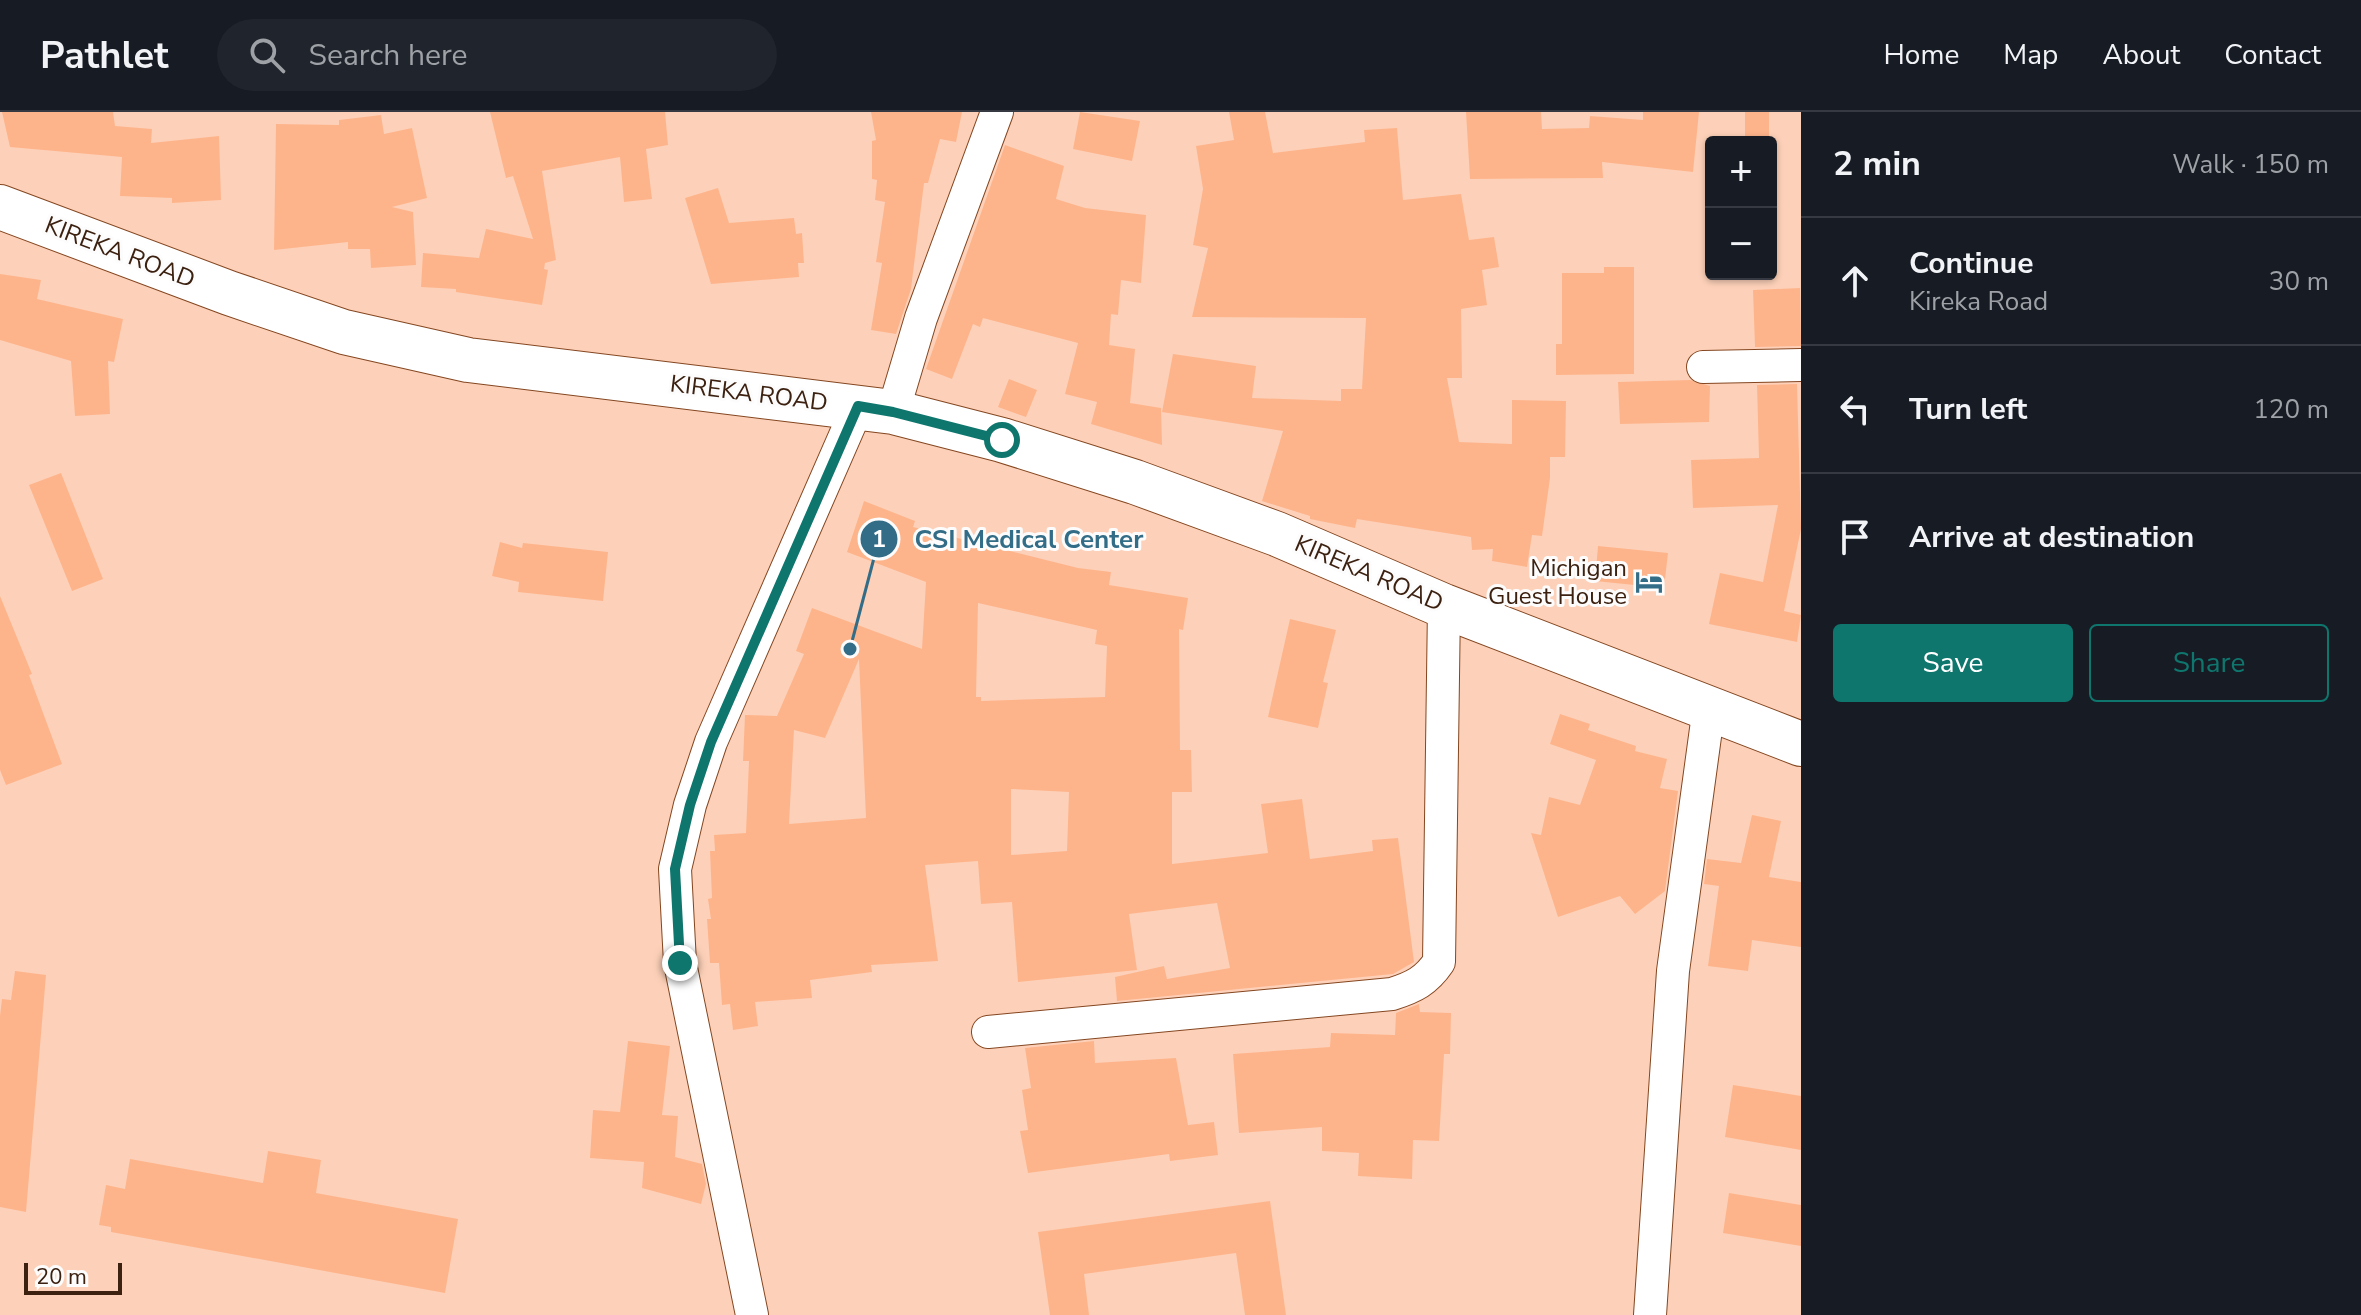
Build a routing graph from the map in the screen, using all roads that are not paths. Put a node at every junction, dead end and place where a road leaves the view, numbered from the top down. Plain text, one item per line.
1 (997, 112) edge
2 (0, 207) edge
3 (1801, 365) edge
4 (1703, 367) dead end
5 (876, 409) junction
6 (1444, 606) junction
7 (1709, 707) junction
8 (1801, 744) edge
9 (988, 1032) dead end
10 (752, 1315) edge
11 (1650, 1315) edge

1 - 5 street
2 - 5 main road, KIREKA ROAD
3 - 4 street
5 - 6 main road, KIREKA ROAD
5 - 10 street
6 - 7 main road, KIREKA ROAD
6 - 9 street
7 - 8 main road, KIREKA ROAD
7 - 11 street

